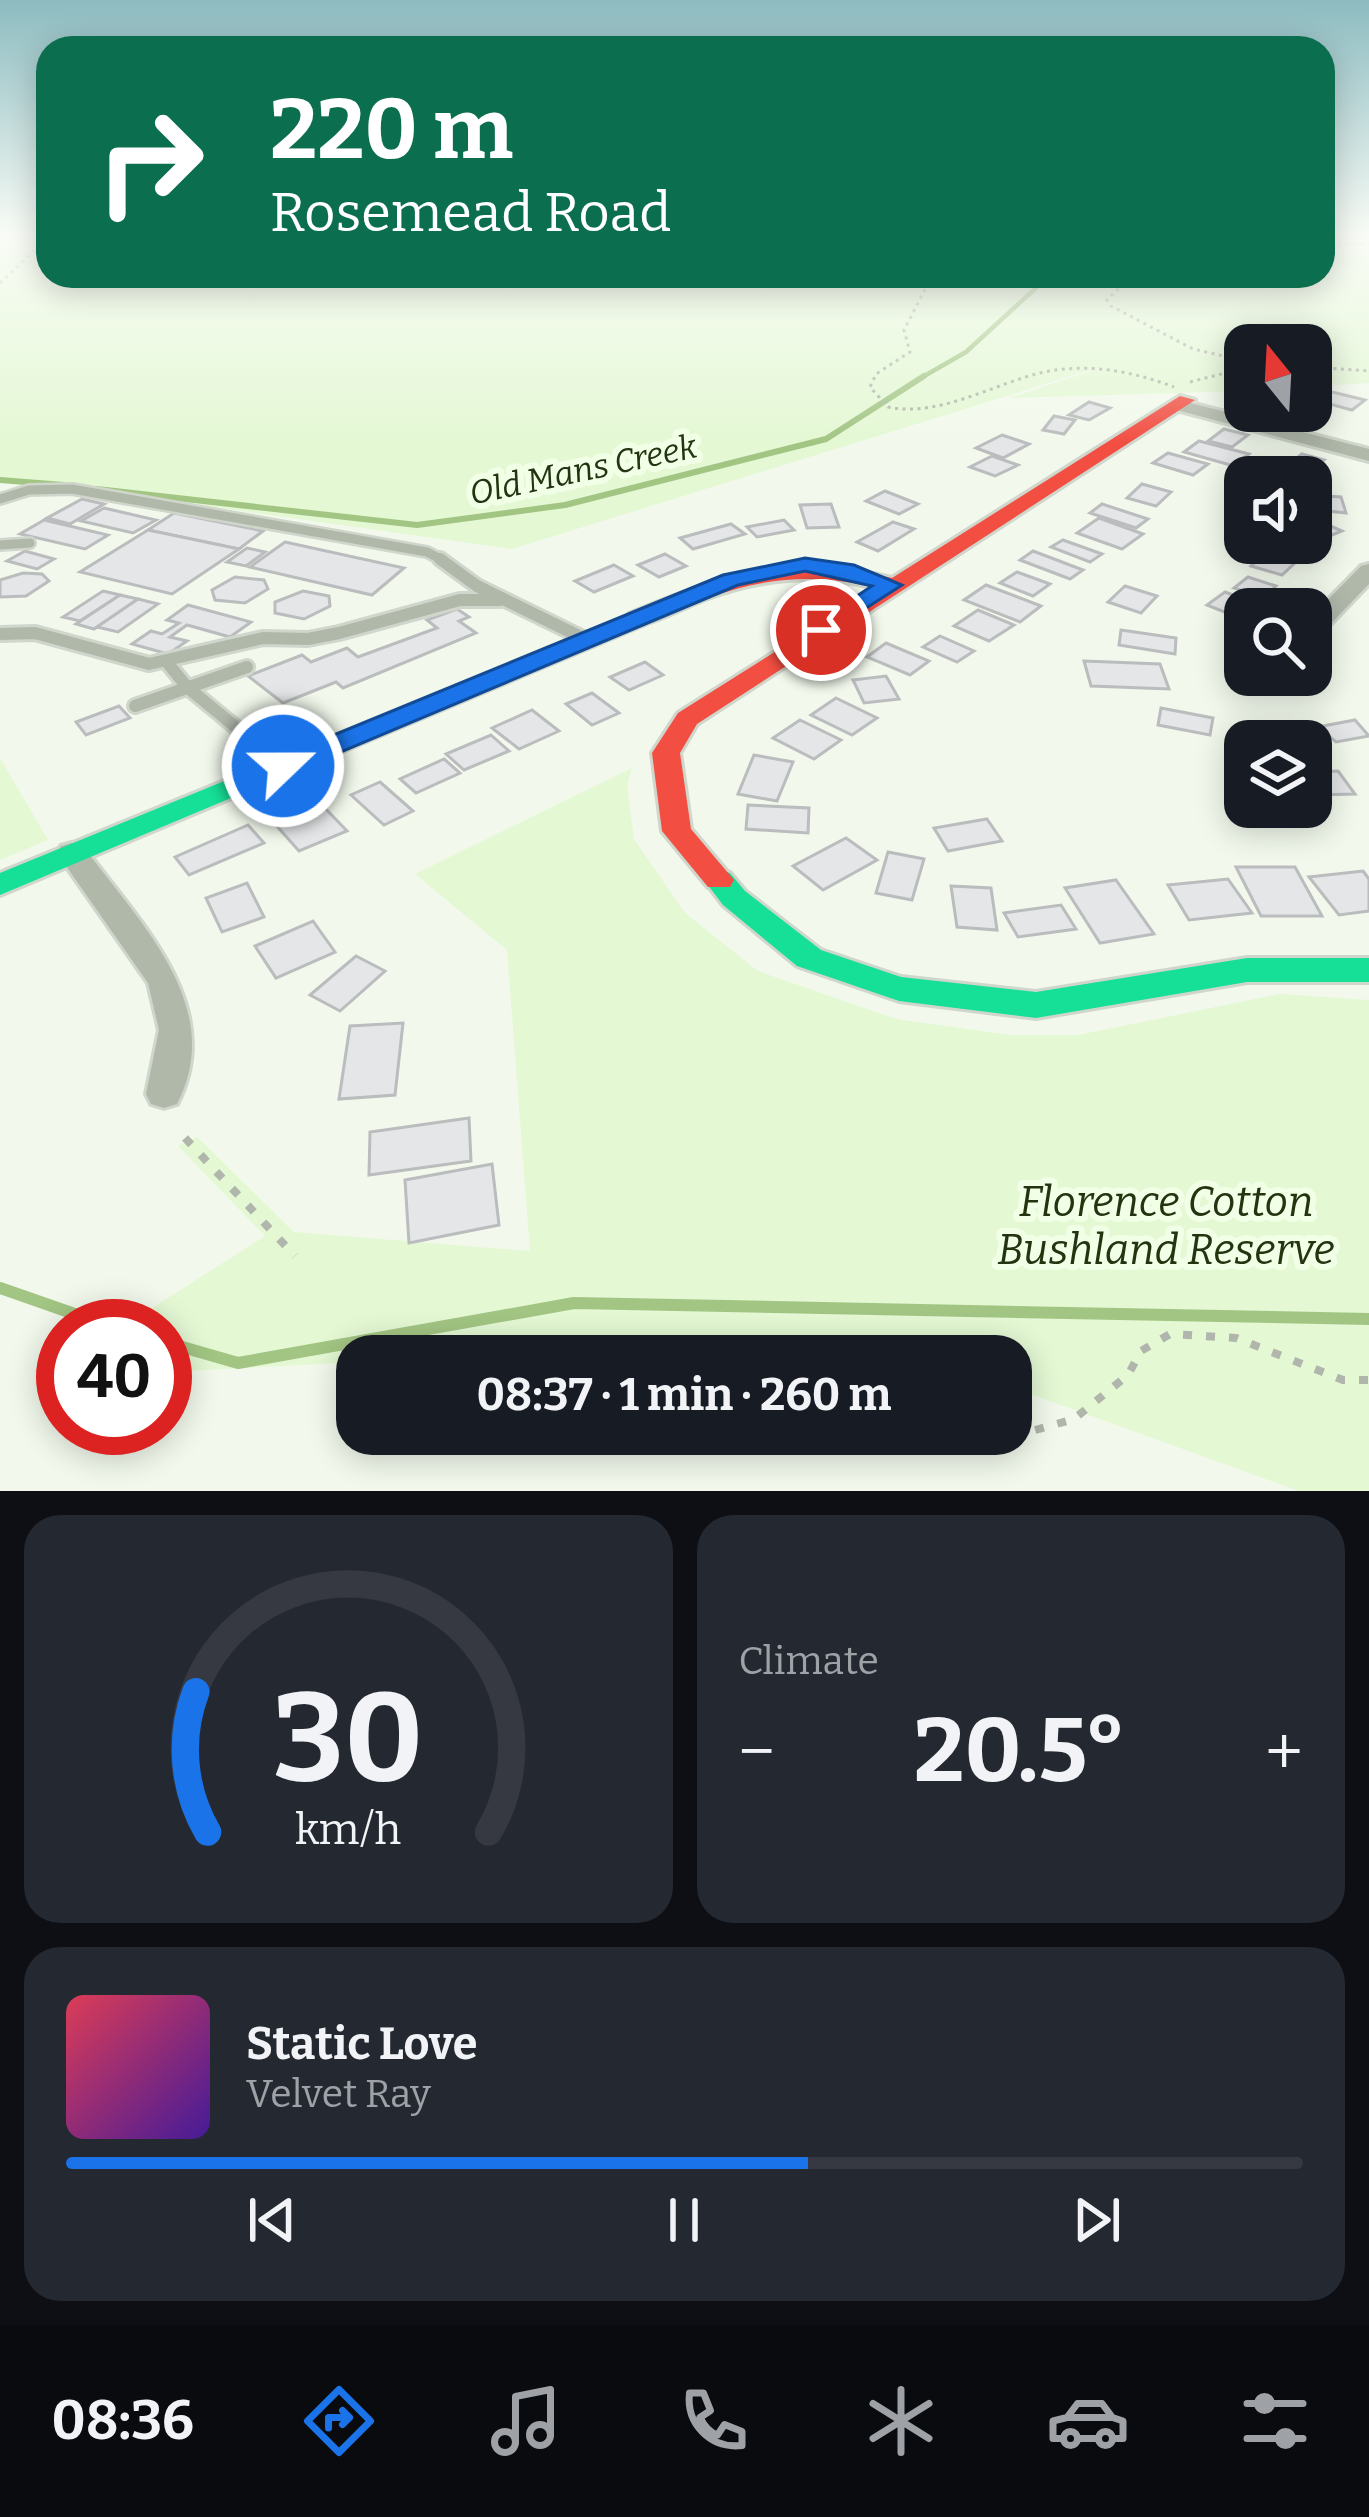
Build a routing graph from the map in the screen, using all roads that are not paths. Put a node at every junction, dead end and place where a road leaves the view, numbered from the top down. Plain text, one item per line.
1 (1369, 455) edge
2 (0, 499) edge
3 (30, 543) dead end
4 (0, 545) edge
5 (1369, 572) edge
6 (466, 576) junction
7 (890, 585) junction
8 (506, 601) junction
9 (427, 607) junction
10 (1332, 610) edge
11 (0, 634) edge
12 (586, 640) junction
13 (166, 661) junction
14 (247, 667) dead end
15 (187, 687) junction
16 (135, 706) dead end
17 (283, 766) junction
18 (72, 853) junction
19 (0, 885) edge
20 (1369, 970) edge
21 (164, 1094) dead end

1 - 7 street
2 - 6 lane
3 - 4 lane
5 - 10 street
6 - 8 lane
6 - 9 lane
7 - 12 street
7 - 20 street
8 - 9 lane
8 - 12 lane
9 - 13 lane
11 - 13 lane
12 - 17 street
13 - 15 lane
14 - 15 lane
15 - 16 lane
15 - 17 lane
17 - 18 street
18 - 19 street
18 - 21 street

